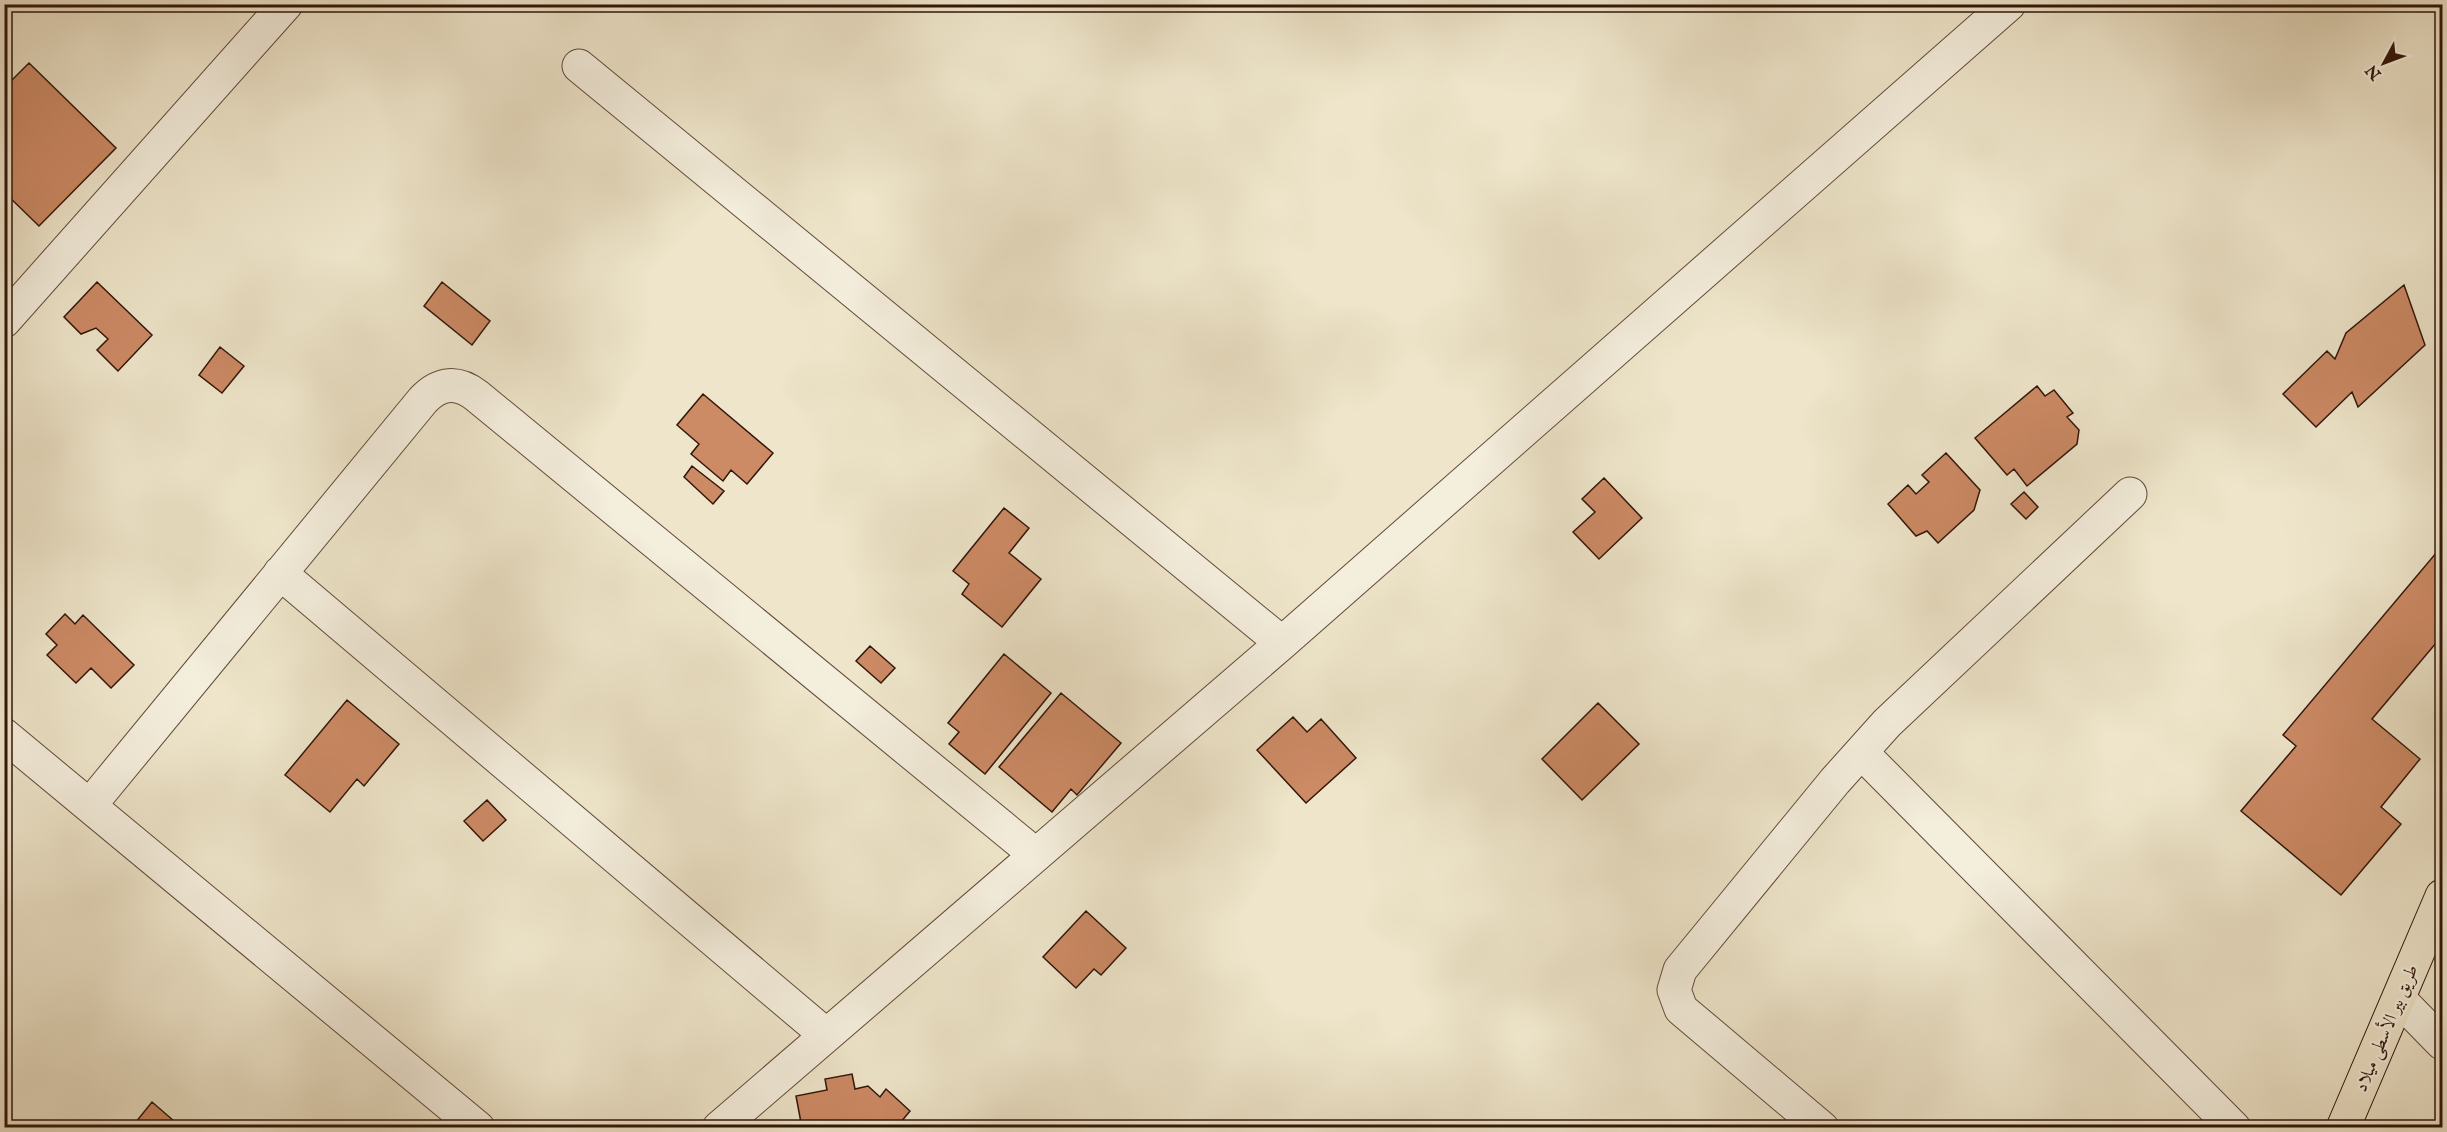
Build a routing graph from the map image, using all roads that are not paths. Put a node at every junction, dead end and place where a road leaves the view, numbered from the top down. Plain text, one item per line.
1 (286, 4) edge
2 (2009, 4) edge
3 (579, 66) dead end
4 (4, 321) edge
5 (2130, 494) dead end
6 (280, 573) junction
7 (1282, 643) junction
8 (4, 735) edge
9 (1860, 752) junction
10 (90, 805) junction
11 (1036, 855) junction
12 (2442, 896) edge
13 (2399, 999) junction
14 (826, 1035) junction
15 (2442, 1043) edge
16 (478, 1128) edge
17 (719, 1128) edge
18 (1822, 1128) edge
19 (2234, 1128) edge
20 (2343, 1128) edge

1 - 4 street
2 - 7 street
3 - 7 street
5 - 9 street
6 - 10 street
6 - 11 street
6 - 14 street
7 - 11 street
8 - 10 street
9 - 18 street
9 - 19 street
10 - 16 street
11 - 14 street
12 - 13 main road, طريق بير الأسطى ميلاد
13 - 15 street
13 - 20 main road, طريق بير الأسطى ميلاد
14 - 17 street

